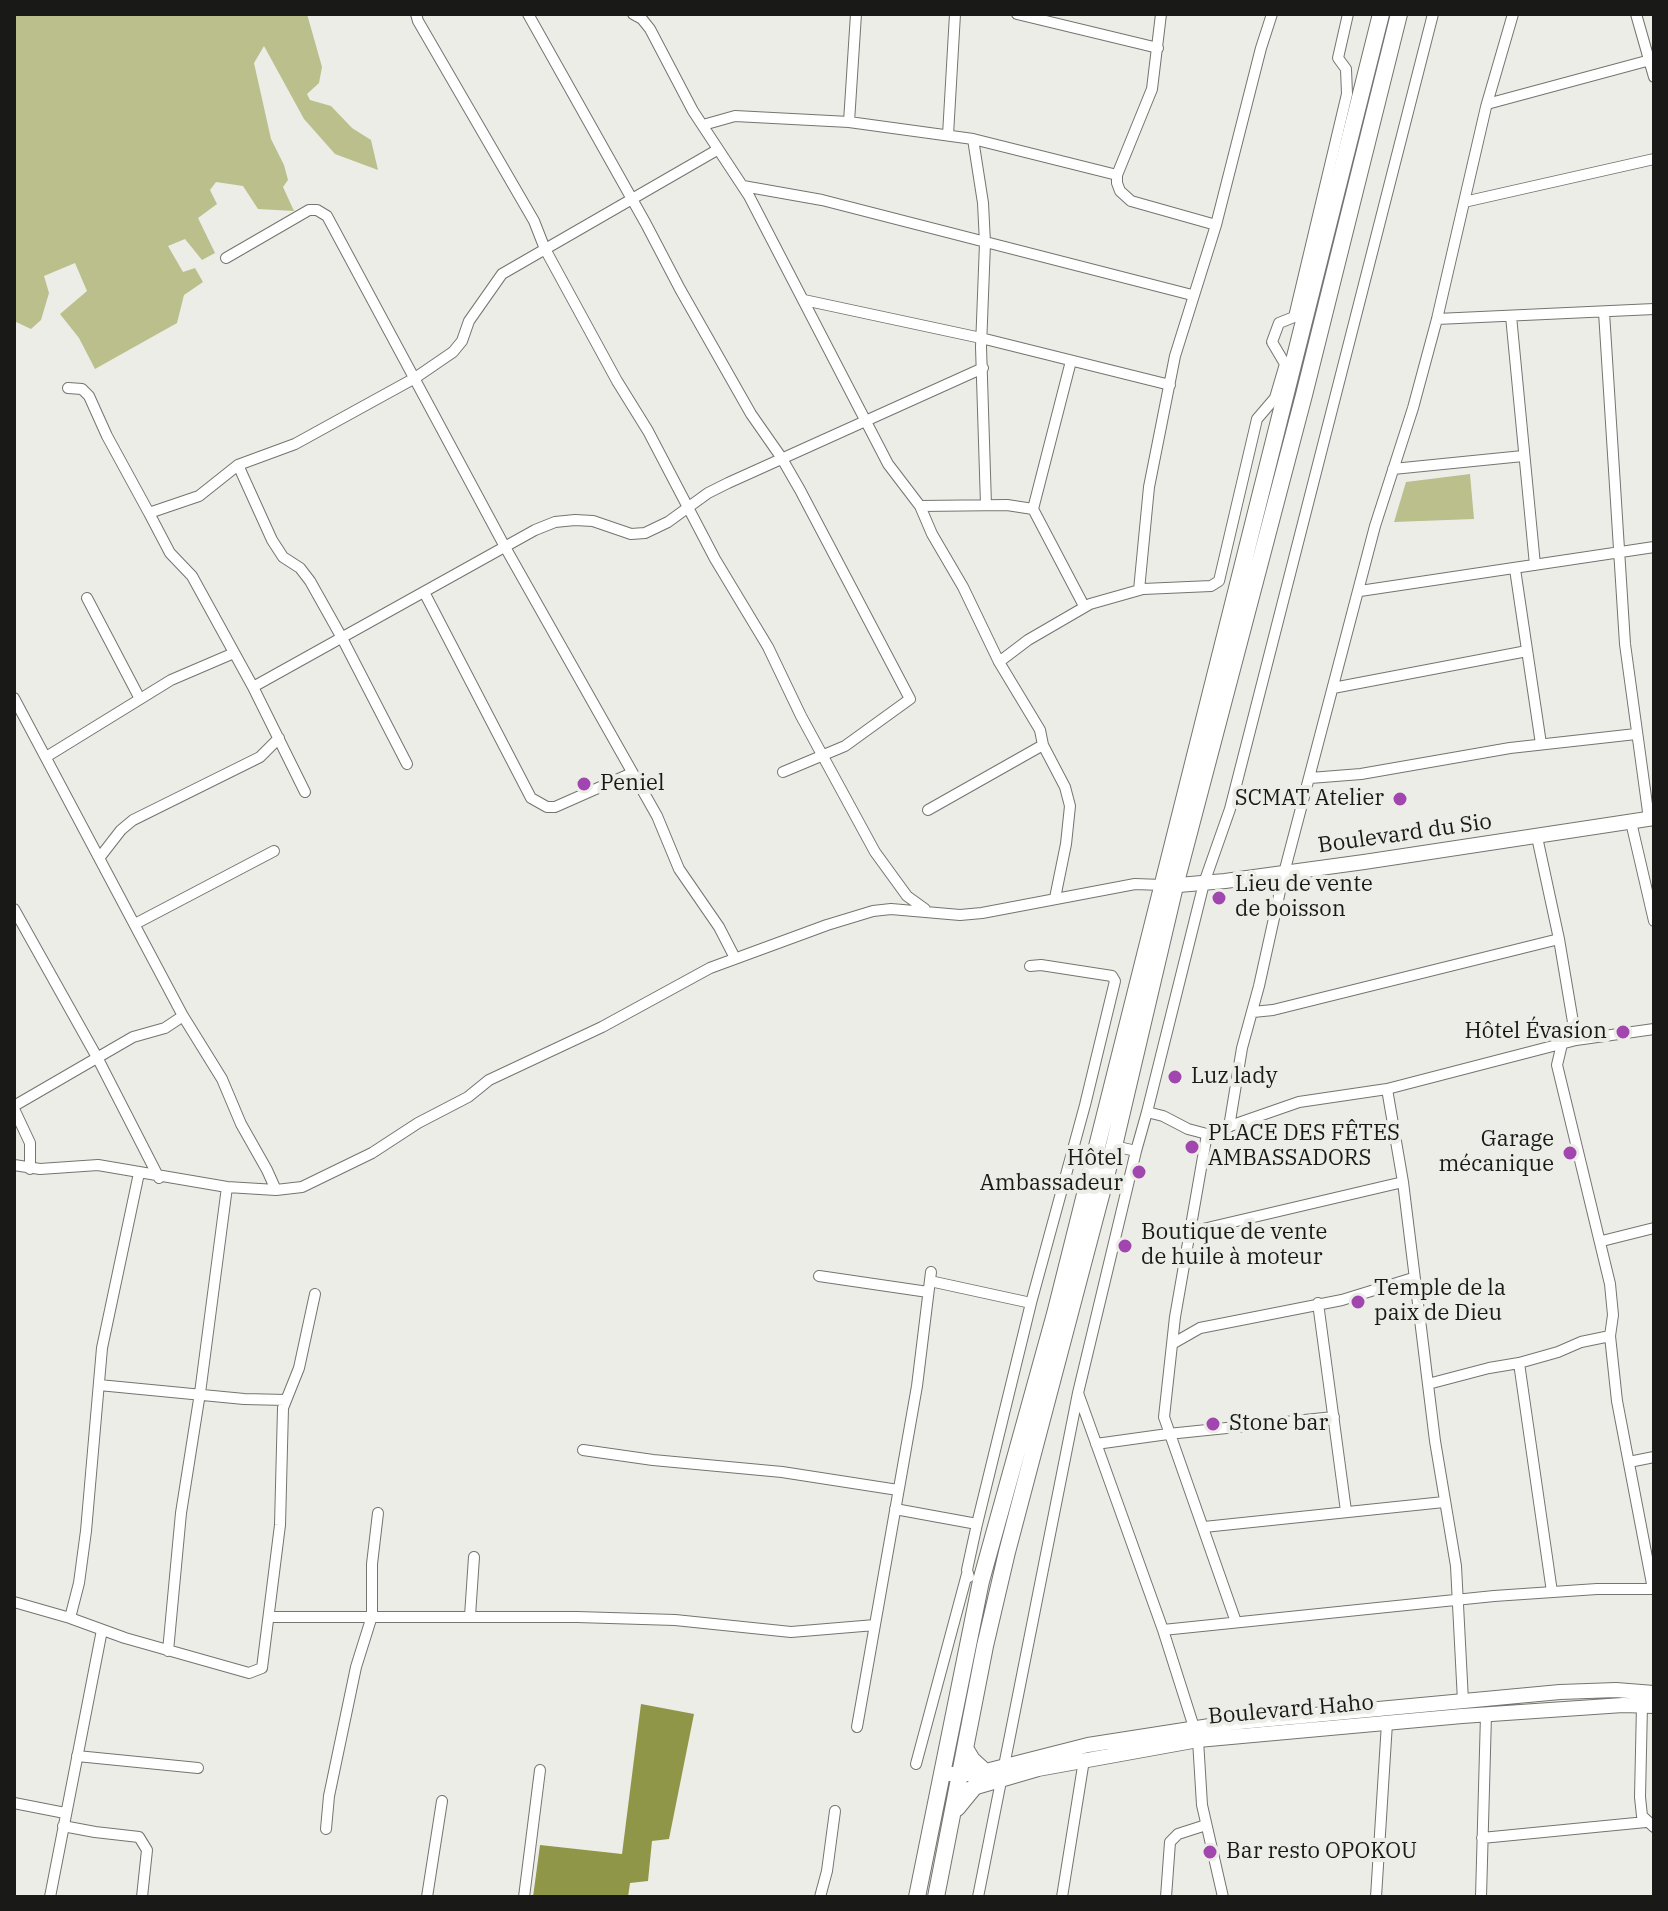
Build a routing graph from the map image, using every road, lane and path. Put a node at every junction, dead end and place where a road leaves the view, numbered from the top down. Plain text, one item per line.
1 (416, 14) edge
2 (528, 14) edge
3 (633, 14) edge
4 (856, 14) edge
5 (955, 14) edge
6 (1017, 14) edge
7 (1161, 14) edge
8 (1272, 14) edge
9 (1348, 14) edge
10 (1381, 14) edge
11 (1399, 14) edge
12 (1433, 14) edge
13 (1513, 14) edge
14 (1636, 14) edge
15 (1158, 48) junction
16 (1652, 59) edge
17 (1654, 77) edge
18 (1487, 104) junction
19 (849, 122) junction
20 (703, 125) junction
21 (948, 135) junction
22 (973, 139) junction
23 (717, 150) junction
24 (1654, 159) edge
25 (1117, 175) junction
26 (743, 186) junction
27 (632, 200) junction
28 (1464, 202) junction
29 (1216, 225) junction
30 (985, 243) junction
31 (545, 249) junction
32 (226, 258) dead end
33 (1192, 295) junction
34 (804, 300) junction
35 (1654, 309) edge
36 (1604, 312) junction
37 (1511, 316) junction
38 (1437, 319) junction
39 (981, 338) junction
40 (1071, 361) junction
41 (983, 368) junction
42 (415, 378) junction
43 (1170, 385) junction
44 (68, 388) dead end
45 (1280, 396) junction
46 (867, 419) junction
47 (1523, 456) junction
48 (781, 457) junction
49 (238, 465) junction
50 (1393, 469) junction
51 (986, 505) junction
52 (920, 506) junction
53 (689, 508) junction
54 (1033, 509) junction
55 (149, 513) junction
56 (505, 547) junction
57 (1654, 547) edge
58 (1620, 552) junction
59 (1535, 565) junction
60 (1515, 569) junction
61 (1139, 590) junction
62 (1360, 591) junction
63 (424, 592) junction
64 (87, 598) dead end
65 (1084, 606) junction
66 (342, 638) junction
67 (1527, 651) junction
68 (234, 653) junction
69 (999, 662) junction
70 (253, 687) junction
71 (1333, 688) junction
72 (14, 698) edge
73 (140, 699) junction
74 (1636, 734) junction
75 (279, 738) junction
76 (1541, 744) junction
77 (1043, 745) junction
78 (824, 756) junction
79 (46, 757) junction
80 (407, 764) dead end
81 (783, 772) dead end
82 (632, 773) junction
83 (1310, 778) junction
84 (305, 792) dead end
85 (928, 810) dead end
86 (1652, 818) edge
87 (1631, 822) junction
88 (1537, 837) junction
89 (274, 851) dead end
90 (100, 857) junction
91 (1284, 873) junction
92 (1204, 883) junction
93 (1168, 886) junction
94 (1055, 898) junction
95 (14, 909) edge
96 (926, 910) junction
97 (1654, 921) edge
98 (135, 924) junction
99 (1559, 939) junction
100 (735, 958) junction
101 (1030, 966) dead end
102 (1253, 1012) junction
103 (183, 1016) junction
104 (1654, 1029) edge
105 (1576, 1040) junction
106 (1562, 1044) junction
107 (98, 1059) junction
108 (1387, 1089) junction
109 (1085, 1105) junction
110 (14, 1108) edge
111 (1106, 1111) junction
112 (1147, 1112) junction
113 (1229, 1127) junction
114 (1207, 1134) junction
115 (1114, 1146) junction
116 (1136, 1151) junction
117 (14, 1165) edge
118 (30, 1169) junction
119 (139, 1173) junction
120 (159, 1178) junction
121 (1403, 1182) junction
122 (227, 1187) junction
123 (276, 1190) junction
124 (1654, 1228) edge
125 (1190, 1232) junction
126 (1602, 1241) junction
127 (819, 1276) dead end
128 (1413, 1278) junction
129 (930, 1282) junction
130 (315, 1294) dead end
131 (1031, 1303) junction
132 (1318, 1303) junction
133 (1610, 1336) junction
134 (1172, 1344) junction
135 (1519, 1363) junction
136 (1428, 1384) junction
137 (99, 1385) junction
138 (200, 1393) junction
139 (1078, 1393) junction
140 (286, 1400) junction
141 (1334, 1417) junction
142 (1168, 1434) junction
143 (1096, 1444) junction
144 (583, 1450) dead end
145 (1654, 1457) edge
146 (1629, 1462) junction
147 (898, 1490) junction
148 (1444, 1502) junction
149 (895, 1509) junction
150 (1346, 1511) junction
151 (378, 1513) dead end
152 (977, 1524) junction
153 (1204, 1527) junction
154 (474, 1557) dead end
155 (974, 1578) junction
156 (1654, 1589) edge
157 (1552, 1592) junction
158 (1459, 1599) junction
159 (14, 1602) edge
160 (372, 1616) junction
161 (470, 1616) junction
162 (269, 1617) junction
163 (70, 1618) junction
164 (1236, 1622) junction
165 (875, 1625) junction
166 (102, 1630) junction
167 (1163, 1630) junction
168 (168, 1651) junction
169 (1654, 1693) edge
170 (1463, 1701) junction
171 (1648, 1706) edge
172 (1486, 1715) junction
173 (1387, 1723) junction
174 (857, 1727) dead end
175 (1196, 1734) junction
176 (1148, 1741) junction
177 (965, 1748) junction
178 (77, 1756) junction
179 (1084, 1760) junction
180 (916, 1764) dead end
181 (198, 1768) dead end
182 (540, 1770) dead end
183 (1002, 1771) junction
184 (941, 1772) junction
185 (980, 1779) junction
186 (959, 1784) junction
187 (938, 1790) junction
188 (442, 1801) dead end
189 (14, 1803) edge
190 (835, 1811) dead end
191 (65, 1813) junction
192 (954, 1813) junction
193 (1206, 1825) junction
194 (1650, 1825) edge
195 (63, 1826) junction
196 (326, 1829) dead end
197 (1482, 1838) junction
198 (50, 1897) edge
199 (142, 1897) edge
200 (427, 1897) edge
201 (524, 1897) edge
202 (820, 1897) edge
203 (917, 1897) edge
204 (936, 1897) edge
205 (978, 1897) edge
206 (1062, 1897) edge
207 (1166, 1897) edge
208 (1223, 1897) edge
209 (1376, 1897) edge
210 (1481, 1897) edge

1 - 31 street
2 - 27 street
3 - 20 street
4 - 19 street
5 - 21 street
6 - 15 street
7 - 15 street
8 - 29 street
9 - 45 street
10 - 45 main road
11 - 93 main road
12 - 92 street
13 - 18 street
14 - 16 street
15 - 25 street
16 - 17 street
16 - 18 street
18 - 28 street
19 - 20 street
19 - 21 street
20 - 23 street
21 - 22 street
22 - 25 street
22 - 30 street
23 - 26 street
23 - 27 street
24 - 28 street
25 - 29 street
26 - 30 street
26 - 34 street
27 - 31 street
27 - 48 street
28 - 38 street
29 - 33 street
30 - 33 street
30 - 39 street
31 - 42 street
31 - 53 street
32 - 42 street
33 - 43 street
34 - 39 street
34 - 46 street
35 - 36 street
36 - 37 street
36 - 58 street
37 - 38 street
37 - 47 street
38 - 50 street
39 - 40 street
39 - 41 street
40 - 43 street
40 - 54 street
41 - 46 street
41 - 51 street
42 - 49 street
42 - 56 street
43 - 61 street
44 - 55 street
45 - 61 street
45 - 93 main road
46 - 48 street
46 - 52 street
47 - 50 street
47 - 59 street
48 - 53 street
48 - 78 street
49 - 55 street
49 - 66 street
50 - 62 street
51 - 52 street
51 - 54 street
52 - 69 street
53 - 56 street
53 - 78 street
54 - 65 street
55 - 68 street
56 - 63 street
56 - 82 street
57 - 58 street
58 - 59 street
58 - 74 street
59 - 60 street
60 - 62 street
60 - 67 street
61 - 65 street
62 - 71 street
63 - 66 street
63 - 82 street
64 - 73 street
65 - 69 street
66 - 70 street
66 - 80 street
67 - 71 street
67 - 76 street
68 - 70 street
68 - 73 street
69 - 77 street
70 - 75 street
71 - 83 street
72 - 79 street
73 - 79 street
74 - 76 street
74 - 86 street
75 - 84 street
75 - 90 street
76 - 83 street
77 - 85 street
77 - 94 street
78 - 81 street
78 - 96 street
79 - 90 street
82 - 100 street
83 - 91 street
86 - 87 main road, Boulevard du Sio
87 - 88 main road, Boulevard du Sio
87 - 97 street
88 - 91 main road, Boulevard du Sio
88 - 99 street
89 - 98 street
90 - 98 street
91 - 92 main road, Boulevard du Sio
91 - 102 street
92 - 93 main road, Boulevard du Sio
92 - 112 street
93 - 94 street
93 - 111 main road
93 - 115 main road
94 - 96 street
95 - 107 street
96 - 100 street
98 - 103 street
99 - 102 street
99 - 105 street
100 - 123 street
101 - 109 street
102 - 113 street
103 - 107 street
103 - 123 street
104 - 105 street
105 - 106 street
106 - 108 street
106 - 126 street
107 - 110 street
107 - 120 street
108 - 113 street
108 - 121 street
109 - 111 street
109 - 131 street
110 - 118 street
111 - 155 main road
112 - 114 street
112 - 116 street
113 - 114 street
114 - 125 street
115 - 116 street
115 - 177 main road
116 - 139 street
117 - 118 street
118 - 119 street
119 - 120 street
119 - 137 street
120 - 122 street
121 - 125 street
121 - 128 street
122 - 123 street
122 - 138 street
124 - 126 street
125 - 134 street
126 - 133 street
127 - 129 street
128 - 132 street
128 - 136 street
129 - 131 street
129 - 147 street
130 - 140 street
131 - 152 street
132 - 134 street
132 - 141 street
133 - 135 street
133 - 146 street
134 - 142 street
135 - 136 street
135 - 157 street
136 - 148 street
137 - 138 street
137 - 163 street
138 - 140 street
138 - 168 street
139 - 143 street
139 - 183 street
140 - 162 street
141 - 142 street
141 - 150 street
142 - 143 street
142 - 153 street
143 - 167 street
144 - 147 street
145 - 146 street
146 - 156 street
147 - 149 street
148 - 150 street
148 - 158 street
149 - 152 street
149 - 165 street
150 - 153 street
151 - 160 street
152 - 155 street
153 - 164 street
154 - 161 street
155 - 180 street
155 - 184 main road
156 - 157 street
157 - 158 street
158 - 164 street
158 - 170 street
159 - 163 street
160 - 161 street
160 - 162 street
160 - 196 street
161 - 165 street
162 - 168 street
163 - 166 street
164 - 167 street
165 - 174 street
166 - 168 street
166 - 178 street
167 - 175 street
169 - 170 main road, Boulevard Haho
170 - 175 main road, Boulevard Haho
171 - 172 main road, Boulevard Haho
171 - 194 street
172 - 173 main road, Boulevard Haho
172 - 197 street
173 - 175 main road, Boulevard Haho
173 - 209 street
175 - 176 main road, Boulevard Haho
175 - 193 street
176 - 179 main road, Boulevard Haho
176 - 183 main road, Boulevard Haho
177 - 185 main road
177 - 186 main road
178 - 181 street
178 - 191 street
179 - 183 main road, Boulevard Haho
179 - 206 street
182 - 201 street
183 - 185 main road, Boulevard Haho
183 - 205 street
184 - 186 main road, Boulevard Haho
184 - 187 main road
185 - 186 main road, Boulevard Haho
185 - 192 main road
186 - 187 main road, Boulevard Haho
186 - 192 main road
187 - 203 main road
188 - 200 street
189 - 191 street
190 - 202 street
191 - 195 street
192 - 204 main road
193 - 207 street
193 - 208 street
194 - 197 street
195 - 198 street
195 - 199 street
197 - 210 street

